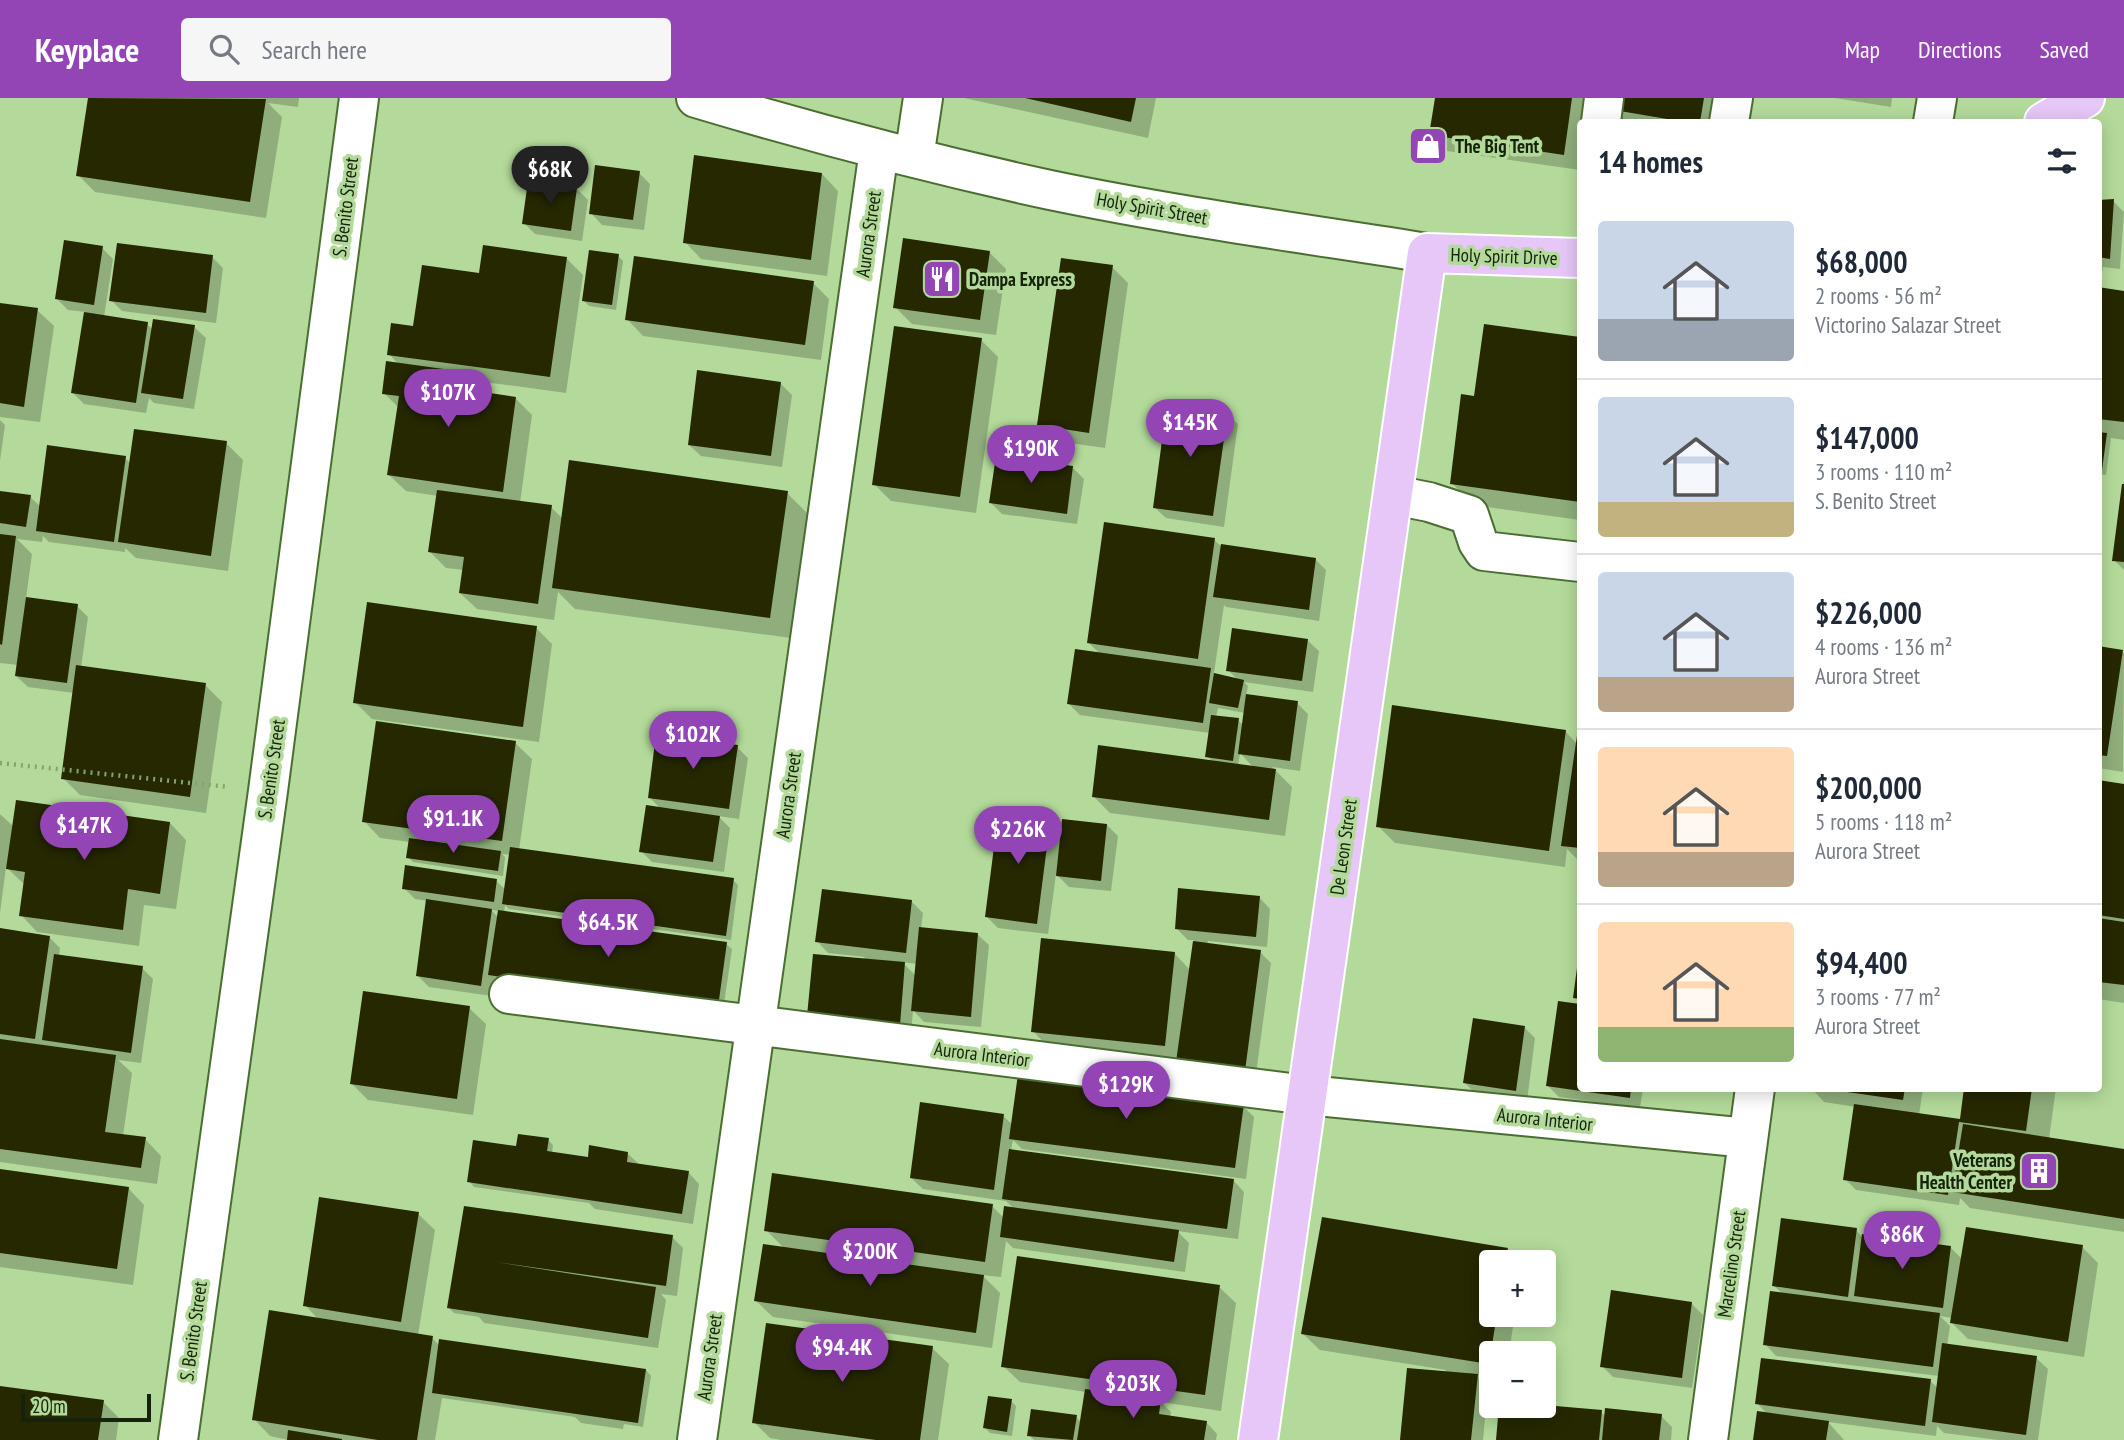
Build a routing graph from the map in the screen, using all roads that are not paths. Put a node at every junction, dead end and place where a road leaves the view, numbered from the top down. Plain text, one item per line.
1 (359, 98) edge
2 (696, 98) edge
3 (923, 98) edge
4 (1604, 98) edge
5 (1733, 98) edge
6 (1937, 98) edge
7 (2085, 98) edge
8 (1601, 119) edge
9 (1729, 119) edge
10 (1934, 119) edge
11 (2048, 119) edge
12 (896, 154) junction
13 (1427, 253) junction
14 (1577, 258) edge
15 (1393, 495) junction
16 (1577, 562) edge
17 (509, 994) dead end
18 (755, 1025) junction
19 (1754, 1092) edge
20 (1307, 1095) junction
21 (1748, 1138) junction
22 (178, 1440) edge
23 (697, 1440) edge
24 (1258, 1440) edge
25 (1707, 1440) edge

1 - 22 street, S. Benito Street
2 - 12 street, Holy Spirit Street
3 - 12 street, Aurora Street
4 - 8 street
5 - 9 street
6 - 10 street
7 - 11 main road
12 - 13 street, Holy Spirit Street
12 - 18 street, Aurora Street
13 - 14 main road, Holy Spirit Drive
13 - 15 main road, De Leon Street
15 - 16 street
15 - 20 main road, De Leon Street
17 - 18 street, Aurora Interior
18 - 20 street, Aurora Interior
18 - 23 street, Aurora Street
19 - 21 street, Marcelino Street
20 - 21 street, Aurora Interior
20 - 24 main road, De Leon Street
21 - 25 street, Marcelino Street

